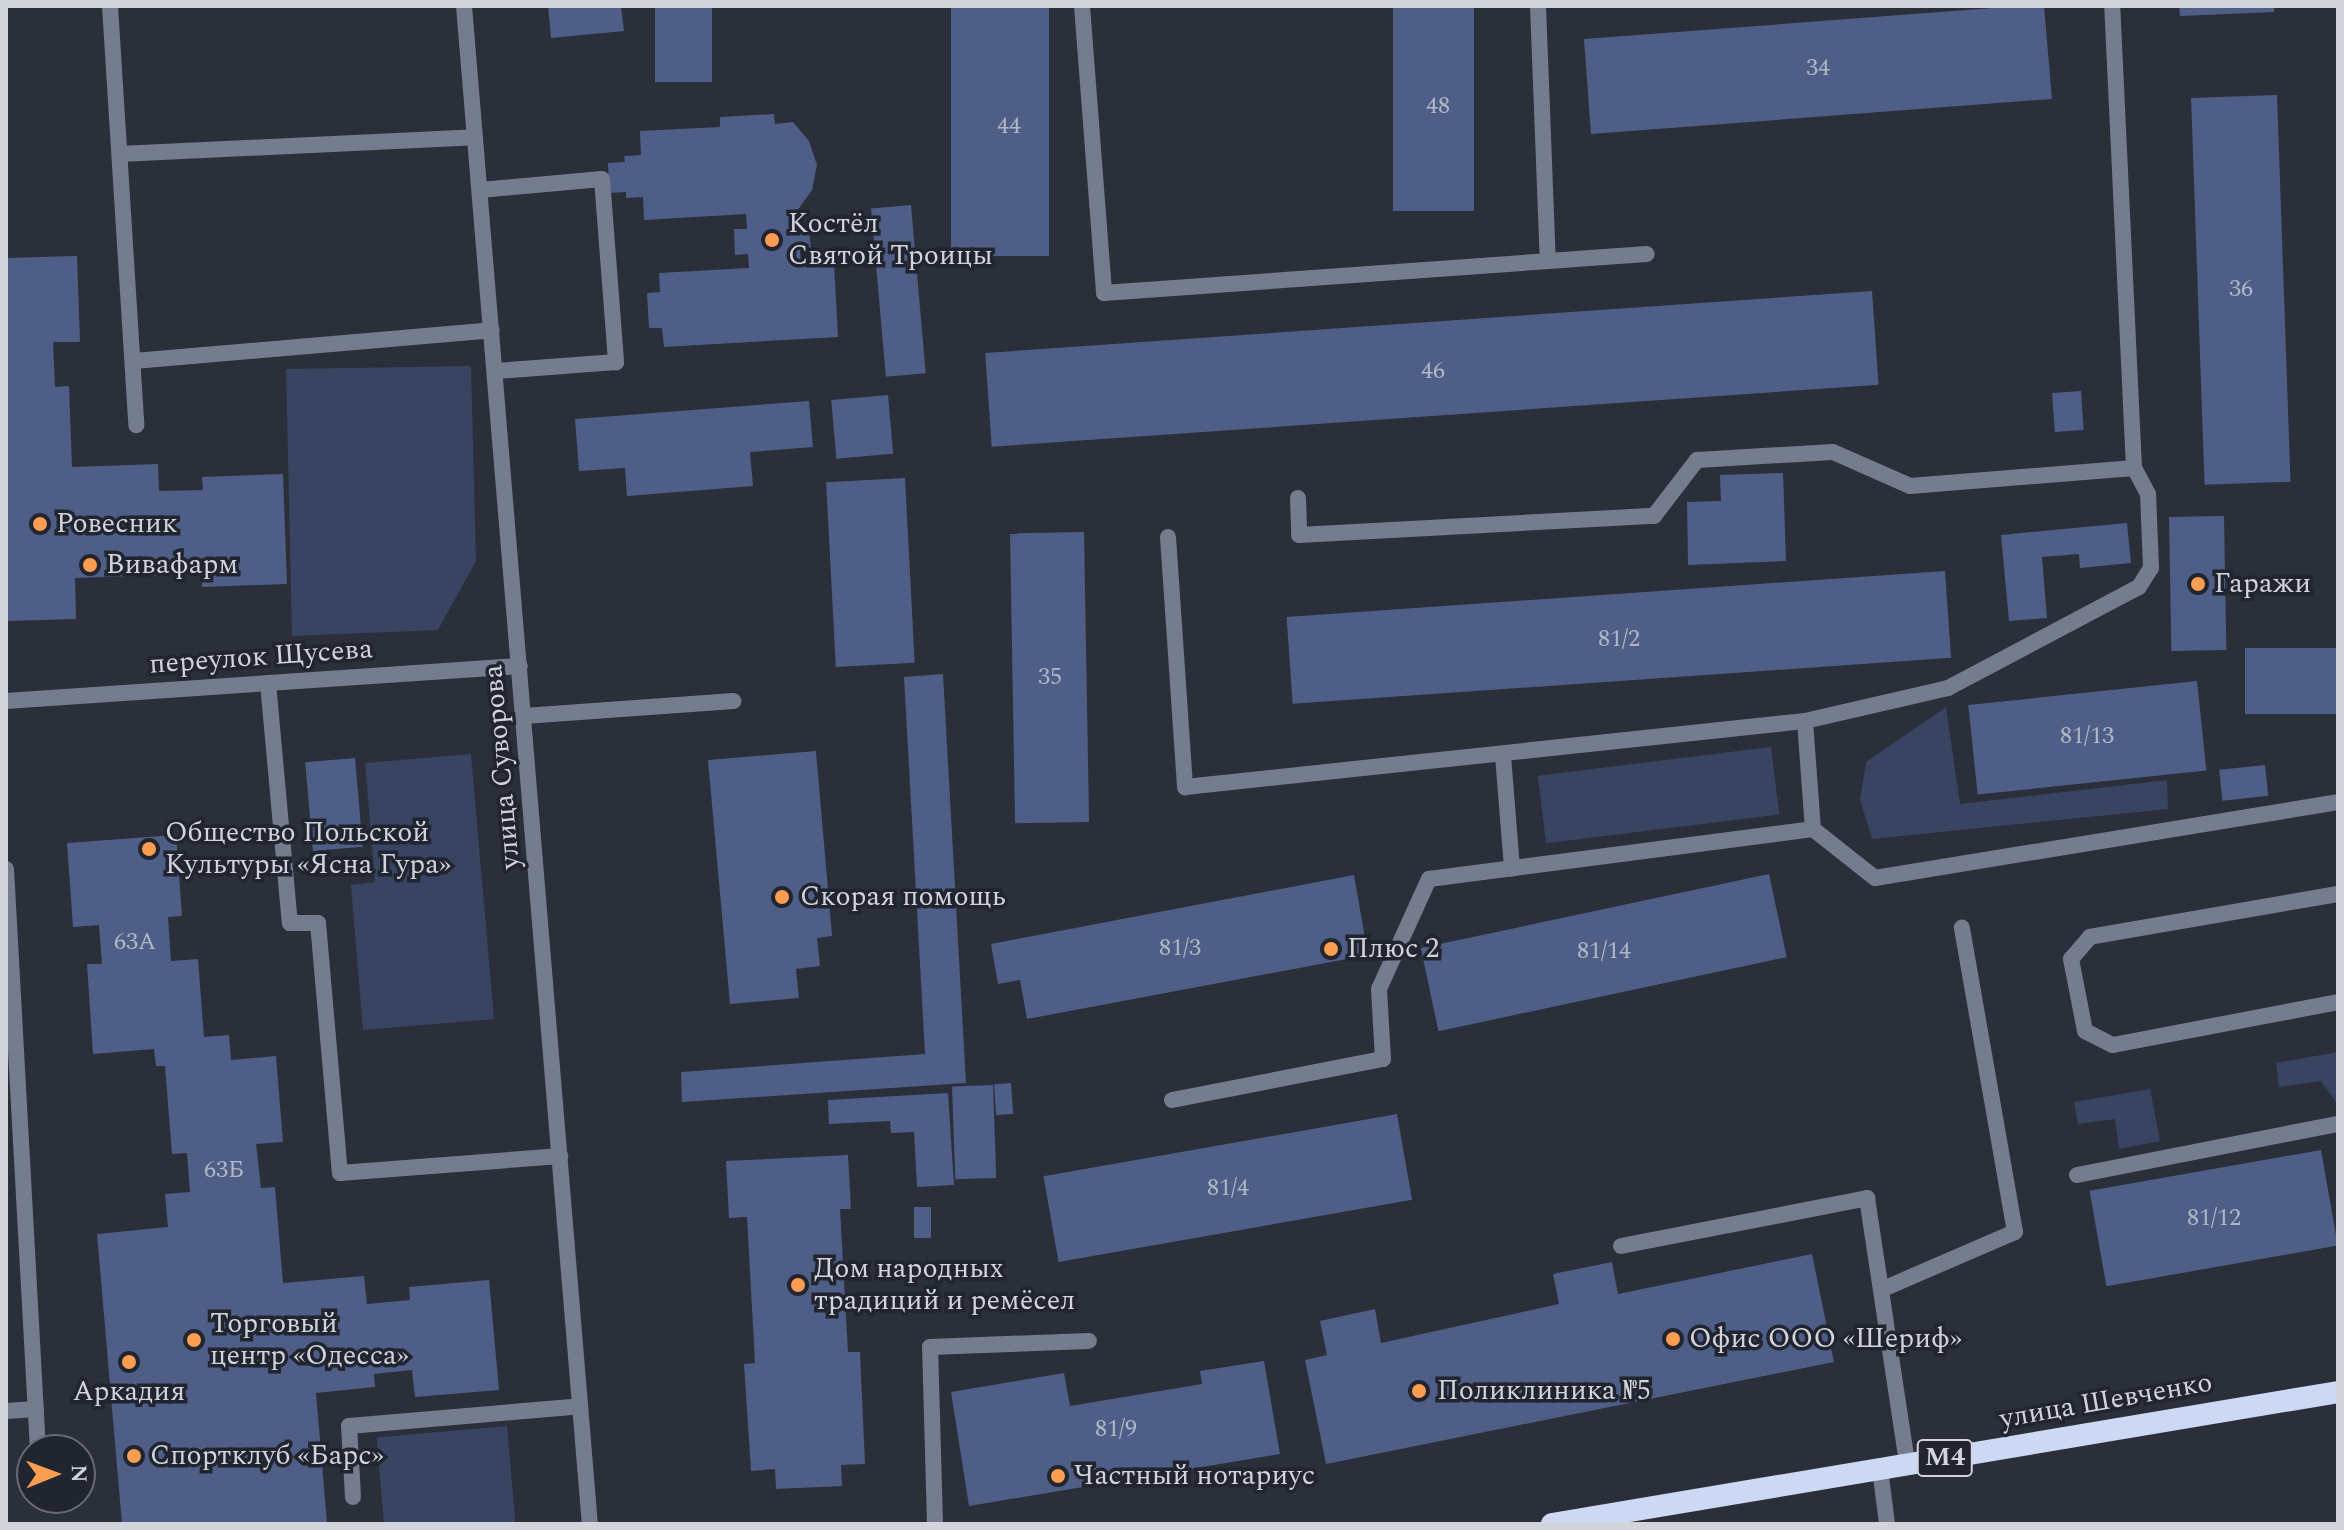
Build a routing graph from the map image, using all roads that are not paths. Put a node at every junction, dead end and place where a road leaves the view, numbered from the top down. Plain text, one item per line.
1 (110, 6) edge
2 (464, 6) edge
3 (1082, 6) edge
4 (1538, 6) edge
5 (2112, 6) edge
6 (475, 137) junction
7 (120, 154) junction
8 (480, 190) junction
9 (1647, 254) dead end
10 (1548, 261) junction
11 (492, 330) junction
12 (134, 361) junction
13 (495, 371) junction
14 (136, 425) dead end
15 (2134, 468) junction
16 (1298, 498) dead end
17 (1168, 537) dead end
18 (520, 666) junction
19 (268, 683) junction
20 (6, 701) edge
21 (733, 701) dead end
22 (524, 716) junction
23 (1805, 721) junction
24 (1503, 756) junction
25 (2338, 802) edge
26 (1813, 829) junction
27 (6, 869) edge
28 (1512, 869) junction
29 (2338, 894) edge
30 (1962, 928) dead end
31 (2338, 1002) edge
32 (1172, 1100) dead end
33 (2338, 1124) edge
34 (560, 1156) junction
35 (2077, 1175) dead end
36 (1621, 1246) dead end
37 (1883, 1289) junction
38 (1089, 1341) dead end
39 (2338, 1392) edge
40 (580, 1406) junction
41 (36, 1409) junction
42 (6, 1411) edge
43 (37, 1434) edge
44 (1907, 1464) junction
45 (1880, 1469) junction
46 (353, 1497) dead end
47 (590, 1524) edge
48 (935, 1524) edge
49 (1552, 1524) edge
50 (1887, 1524) edge

1 - 7 street
2 - 6 street, улица Суворова
3 - 10 street
4 - 10 street
5 - 15 street
6 - 7 street
6 - 8 street, улица Суворова
7 - 12 street
8 - 11 street, улица Суворова
8 - 13 street
9 - 10 street
11 - 12 street
11 - 13 street, улица Суворова
12 - 14 street
13 - 18 street, улица Суворова
15 - 16 street
15 - 23 street
17 - 24 street
18 - 19 street, переулок Щусева
18 - 22 street, улица Суворова
19 - 20 street, переулок Щусева
19 - 34 street
21 - 22 street
22 - 34 street, улица Суворова
23 - 24 street
23 - 26 street
24 - 28 street
25 - 26 street
26 - 28 street
27 - 41 street
28 - 32 street
29 - 31 street
30 - 37 street
33 - 35 street
34 - 40 street, улица Суворова
36 - 37 street
37 - 44 street
38 - 48 street
39 - 44 highway, улица Шевченко / M4
40 - 46 street
40 - 47 street, улица Суворова
41 - 42 street
41 - 43 street
44 - 45 highway, улица Шевченко / M4
45 - 49 highway, улица Шевченко / M4
45 - 50 street

